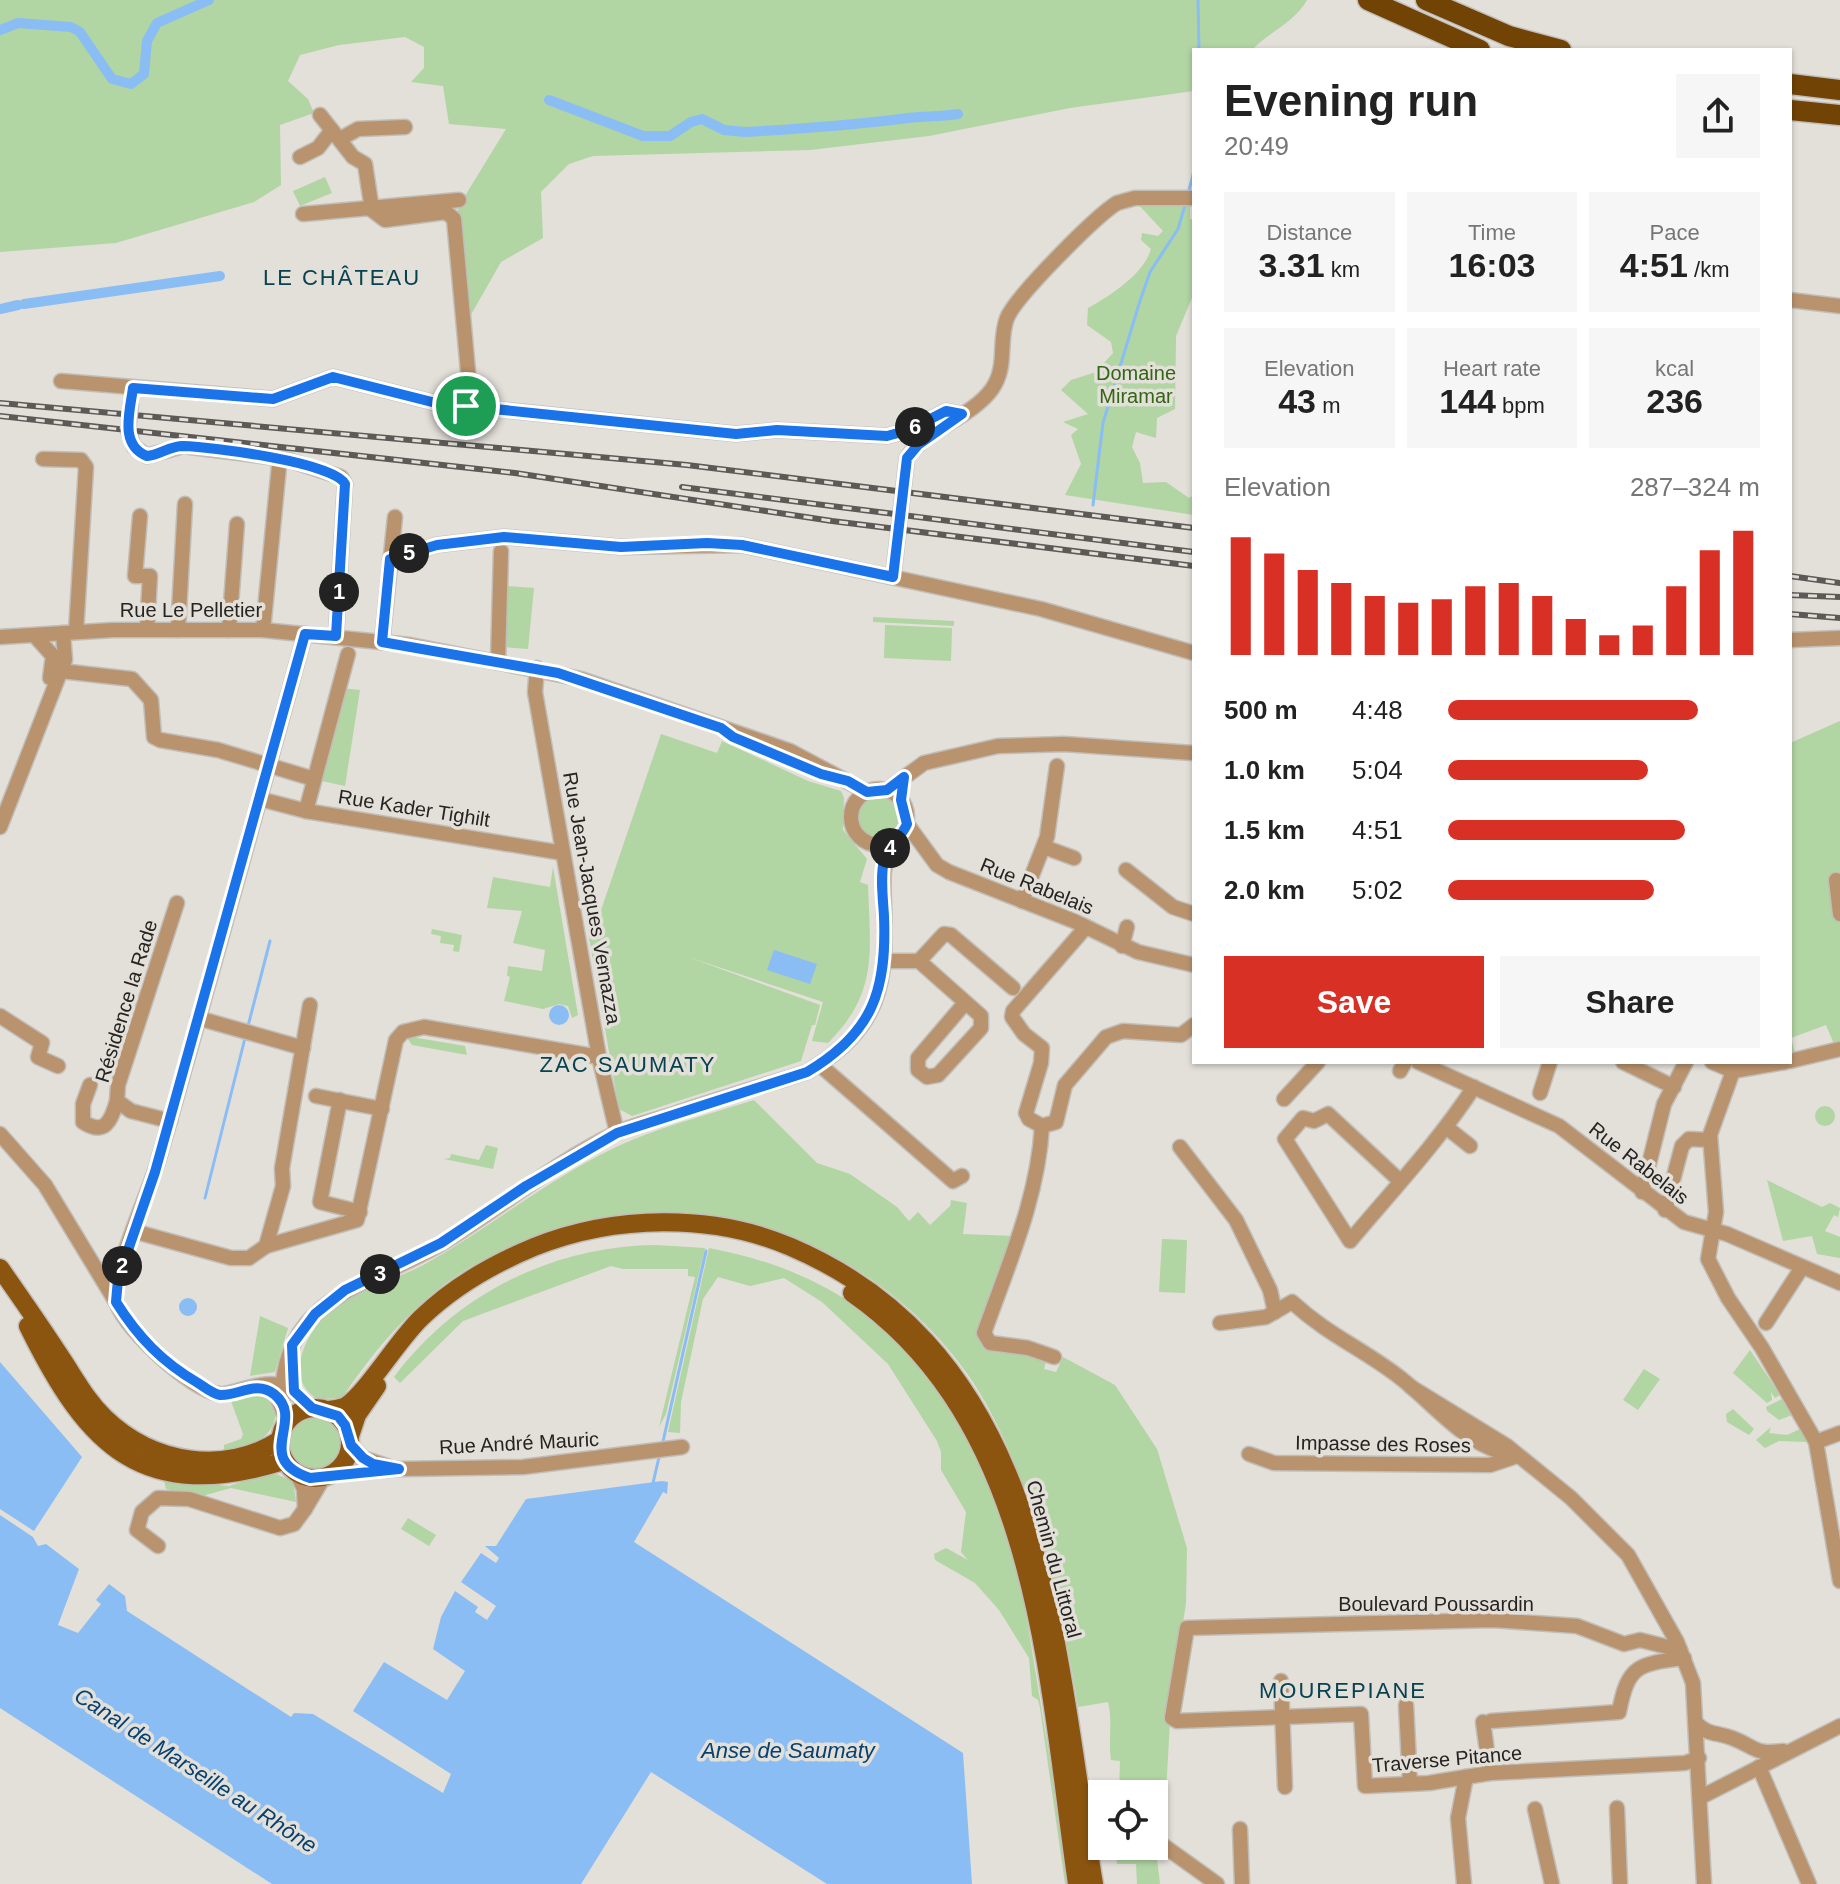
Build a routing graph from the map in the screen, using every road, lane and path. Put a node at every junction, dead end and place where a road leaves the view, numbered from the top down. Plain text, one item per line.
1 (1368, 0) edge
2 (1426, 0) edge
3 (1476, 48) edge
4 (1554, 48) edge
5 (1792, 84) edge
6 (1840, 90) edge
7 (1792, 110) edge
8 (320, 115) dead end
9 (1840, 115) edge
10 (405, 127) dead end
11 (336, 134) junction
12 (300, 157) dead end
13 (1187, 198) edge
14 (459, 200) dead end
15 (372, 210) junction
16 (303, 214) dead end
17 (1792, 300) edge
18 (1840, 306) edge
19 (61, 381) dead end
20 (132, 395) junction
21 (466, 406) junction
22 (962, 414) junction
23 (43, 459) dead end
24 (279, 466) dead end
25 (185, 504) dead end
26 (140, 516) dead end
27 (395, 517) dead end
28 (237, 524) dead end
29 (501, 551) dead end
30 (390, 559) junction
31 (893, 577) junction
32 (147, 629) junction
33 (178, 630) junction
34 (229, 630) junction
35 (263, 630) junction
36 (70, 633) junction
37 (305, 634) junction
38 (35, 636) junction
39 (336, 636) junction
40 (0, 637) edge
41 (1840, 638) edge
42 (1792, 640) edge
43 (382, 642) junction
44 (1192, 652) edge
45 (348, 654) dead end
46 (498, 662) junction
47 (537, 668) junction
48 (61, 671) junction
49 (39, 719) junction
50 (1192, 754) edge
51 (268, 766) junction
52 (1057, 766) dead end
53 (904, 777) junction
54 (314, 779) junction
55 (887, 790) junction
56 (861, 797) junction
57 (260, 799) junction
58 (901, 800) junction
59 (306, 811) junction
60 (907, 824) junction
61 (0, 827) edge
62 (896, 840) junction
63 (866, 842) junction
64 (921, 844) junction
65 (1044, 847) junction
66 (563, 853) junction
67 (1074, 858) dead end
68 (1126, 870) dead end
69 (882, 873) junction
70 (1836, 880) dead end
71 (1022, 901) junction
72 (177, 903) dead end
73 (1192, 913) edge
74 (1840, 914) edge
75 (1086, 927) junction
76 (1127, 927) dead end
77 (1122, 946) junction
78 (886, 961) junction
79 (919, 961) junction
80 (1192, 964) edge
81 (1013, 988) dead end
82 (965, 1003) junction
83 (310, 1005) dead end
84 (0, 1016) edge
85 (198, 1018) junction
86 (1192, 1027) edge
87 (303, 1048) junction
88 (1840, 1049) edge
89 (599, 1057) junction
90 (1792, 1061) edge
91 (1316, 1064) edge
92 (1422, 1064) edge
93 (1549, 1064) edge
94 (1627, 1064) edge
95 (1685, 1064) edge
96 (1717, 1064) edge
97 (1776, 1064) edge
98 (820, 1065) junction
99 (58, 1066) dead end
100 (1733, 1071) junction
101 (90, 1085) dead end
102 (1474, 1087) junction
103 (1674, 1087) junction
104 (1540, 1093) dead end
105 (316, 1096) dead end
106 (1284, 1099) dead end
107 (340, 1100) junction
108 (117, 1101) junction
109 (382, 1109) junction
110 (170, 1121) junction
111 (1042, 1126) junction
112 (1446, 1127) junction
113 (617, 1133) junction
114 (0, 1134) edge
115 (1710, 1140) junction
116 (1470, 1146) dead end
117 (1180, 1147) dead end
118 (962, 1176) dead end
119 (1400, 1181) junction
120 (1642, 1192) junction
121 (1665, 1210) junction
122 (360, 1212) junction
123 (1712, 1230) junction
124 (133, 1231) junction
125 (266, 1246) junction
126 (0, 1268) edge
127 (1801, 1269) junction
128 (1840, 1283) edge
129 (17, 1292) junction
130 (116, 1302) junction
131 (1275, 1312) junction
132 (1220, 1323) dead end
133 (1766, 1323) dead end
134 (1054, 1357) dead end
135 (288, 1388) junction
136 (243, 1389) junction
137 (320, 1409) junction
138 (284, 1412) junction
139 (1840, 1433) edge
140 (280, 1440) junction
141 (350, 1440) junction
142 (1816, 1442) junction
143 (669, 1452) dead end
144 (1249, 1454) dead end
145 (1517, 1456) junction
146 (291, 1467) junction
147 (399, 1469) junction
148 (328, 1476) junction
149 (305, 1509) junction
150 (158, 1546) dead end
151 (1840, 1581) edge
152 (1682, 1654) junction
153 (1281, 1681) dead end
154 (1406, 1705) dead end
155 (1283, 1717) junction
156 (1172, 1718) joint
157 (1696, 1723) junction
158 (1840, 1726) edge
159 (1789, 1750) junction
160 (1699, 1758) junction
161 (1759, 1767) junction
162 (1490, 1773) junction
163 (1466, 1777) junction
164 (1410, 1783) junction
165 (1285, 1787) dead end
166 (1701, 1797) junction
167 (1617, 1808) dead end
168 (1535, 1809) dead end
169 (1240, 1829) dead end
170 (1168, 1849) edge
171 (1077, 1884) edge
172 (1094, 1884) edge
173 (1217, 1884) edge
174 (1242, 1884) edge
175 (1464, 1884) edge
176 (1552, 1884) edge
177 (1620, 1884) edge
178 (1704, 1884) edge
179 (1809, 1884) edge

1 - 3 highway
2 - 4 highway
5 - 6 highway
7 - 9 highway
8 - 11 street
10 - 11 street
11 - 12 street
11 - 15 street
13 - 22 street
14 - 15 street
15 - 16 street
15 - 21 street
17 - 18 street
19 - 20 street
20 - 21 street
20 - 39 street, bridge
21 - 22 street
22 - 31 street
23 - 36 street
24 - 35 street
25 - 33 street
26 - 32 street
27 - 30 street
28 - 34 street
29 - 46 street
30 - 31 street
30 - 43 street
31 - 44 street
32 - 33 street, Rue Le Pelletier
32 - 36 street, Rue Le Pelletier
33 - 34 street, Rue Le Pelletier
34 - 35 street, Rue Le Pelletier
35 - 37 street, Rue Le Pelletier
36 - 38 street, Rue Le Pelletier
36 - 48 street
37 - 39 street, Rue Le Pelletier
37 - 51 street
38 - 40 street, Rue Le Pelletier
38 - 49 street
39 - 43 street, Rue Le Pelletier
41 - 42 street
43 - 46 street, Rue Le Pelletier
45 - 54 street
46 - 47 street, Rue Le Pelletier
47 - 56 street, Rue Le Pelletier
47 - 66 street, Rue Jean-Jacques Vernazza
48 - 49 street
48 - 51 street
49 - 61 street
50 - 53 street
51 - 54 street
51 - 57 street
52 - 65 street
53 - 55 street
53 - 58 street
54 - 59 street
55 - 56 street
55 - 58 street
56 - 63 street
57 - 59 street, Rue Kader Tighilt
57 - 85 street
58 - 60 street
59 - 66 street, Rue Kader Tighilt
60 - 62 street
60 - 64 street, Rue Rabelais
62 - 63 street
62 - 64 street
62 - 69 street
63 - 69 street
64 - 71 street, Rue Rabelais
65 - 67 street
65 - 71 street
66 - 89 street, Rue Jean-Jacques Vernazza
68 - 73 street
69 - 78 street
70 - 74 street
71 - 75 street, Rue Rabelais
72 - 108 street, Résidence la Rade
75 - 77 street, Rue Rabelais
75 - 111 street
76 - 77 street
77 - 80 street, Rue Rabelais
78 - 79 street
78 - 98 street
79 - 81 street
79 - 82 street
82 - 82 street
83 - 87 street
84 - 99 street
85 - 87 street
85 - 110 street
86 - 111 street
87 - 125 street
88 - 90 street
89 - 109 street
89 - 113 street, Rue Jean-Jacques Vernazza
91 - 106 street
92 - 102 street, Rue Rabelais
93 - 104 street
94 - 103 street
95 - 103 street
96 - 100 street
97 - 100 street
98 - 113 street
98 - 118 street
100 - 115 street
101 - 108 street
102 - 112 street
102 - 120 street, Rue Rabelais
103 - 120 street
105 - 107 street
107 - 109 street
107 - 122 street
108 - 110 street, Résidence la Rade
109 - 122 street
110 - 124 street
111 - 134 street
112 - 116 street
112 - 119 street
113 - 135 street
114 - 130 street
115 - 121 street
115 - 123 street
117 - 131 street
119 - 119 street
120 - 121 street, Rue Rabelais
121 - 123 street, Rue Rabelais
122 - 125 street
123 - 127 street, Rue Rabelais
123 - 142 street
124 - 125 street
124 - 130 street
126 - 129 main road
127 - 128 street, Rue Rabelais
127 - 133 street
129 - 140 main road
129 - 146 main road
130 - 136 street
131 - 132 street
131 - 145 street
135 - 136 street
135 - 137 street
135 - 138 street
136 - 138 street
137 - 138 main road
137 - 141 main road
137 - 172 main road, Chemin du Littoral
138 - 140 main road
139 - 142 street
140 - 146 main road
141 - 147 street, Rue André Mauric
141 - 148 main road
141 - 171 main road, Chemin du Littoral
142 - 151 street
143 - 147 street, Rue André Mauric
144 - 145 street, Impasse des Roses
145 - 152 street
146 - 148 main road
146 - 149 street
147 - 148 street, Rue André Mauric
148 - 149 street
149 - 150 street
152 - 156 street, Boulevard Poussardin
152 - 157 street
152 - 162 street
153 - 155 street
154 - 164 street
155 - 156 street, Traverse Pitance
155 - 164 street, Traverse Pitance
155 - 165 street
157 - 159 street
157 - 160 street
158 - 159 street
159 - 161 street
160 - 162 street, Traverse Pitance
160 - 166 street
161 - 166 street
161 - 179 street
162 - 163 street, Traverse Pitance
163 - 164 street, Traverse Pitance
163 - 175 street
166 - 178 street
167 - 177 street
168 - 176 street
169 - 174 street
170 - 173 street

